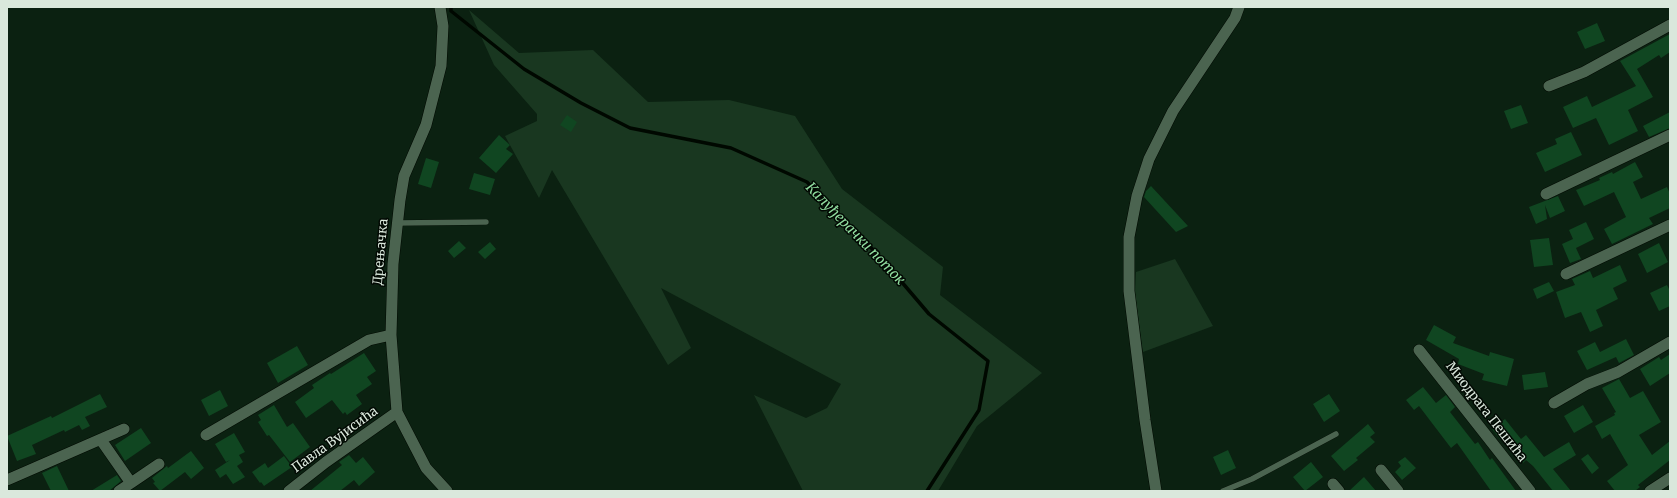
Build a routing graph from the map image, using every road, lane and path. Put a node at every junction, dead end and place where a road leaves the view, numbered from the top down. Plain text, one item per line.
1 (440, 7) edge
2 (1240, 7) edge
3 (1670, 25) edge
4 (1549, 86) dead end
5 (1670, 135) edge
6 (1546, 194) dead end
7 (486, 222) dead end
8 (397, 223) junction
9 (1670, 225) edge
10 (1566, 274) dead end
11 (391, 335) junction
12 (1670, 342) edge
13 (1419, 350) dead end
14 (1554, 403) dead end
15 (397, 412) junction
16 (124, 429) dead end
17 (1336, 434) dead end
18 (206, 435) dead end
19 (101, 440) junction
20 (159, 464) dead end
21 (1381, 470) dead end
22 (1670, 478) edge
23 (7, 480) edge
24 (131, 483) junction
25 (119, 491) edge
26 (289, 491) edge
27 (447, 491) edge
28 (1156, 491) edge
29 (1223, 491) edge
30 (1398, 491) edge
31 (1530, 491) edge
32 (1650, 491) edge

1 - 8 street, Дрењачка
2 - 28 street
3 - 4 street
5 - 6 street
7 - 8 lane
8 - 11 street, Дрењачка
9 - 10 street
11 - 15 street, Дрењачка
11 - 18 street
12 - 14 street
13 - 31 street, Миодрага Пешића
15 - 26 street, Павла Вујисића
15 - 27 street, Дрењачка
16 - 19 street
17 - 29 lane
19 - 23 street
19 - 24 street
20 - 24 street
21 - 30 street
22 - 32 street
24 - 25 street

